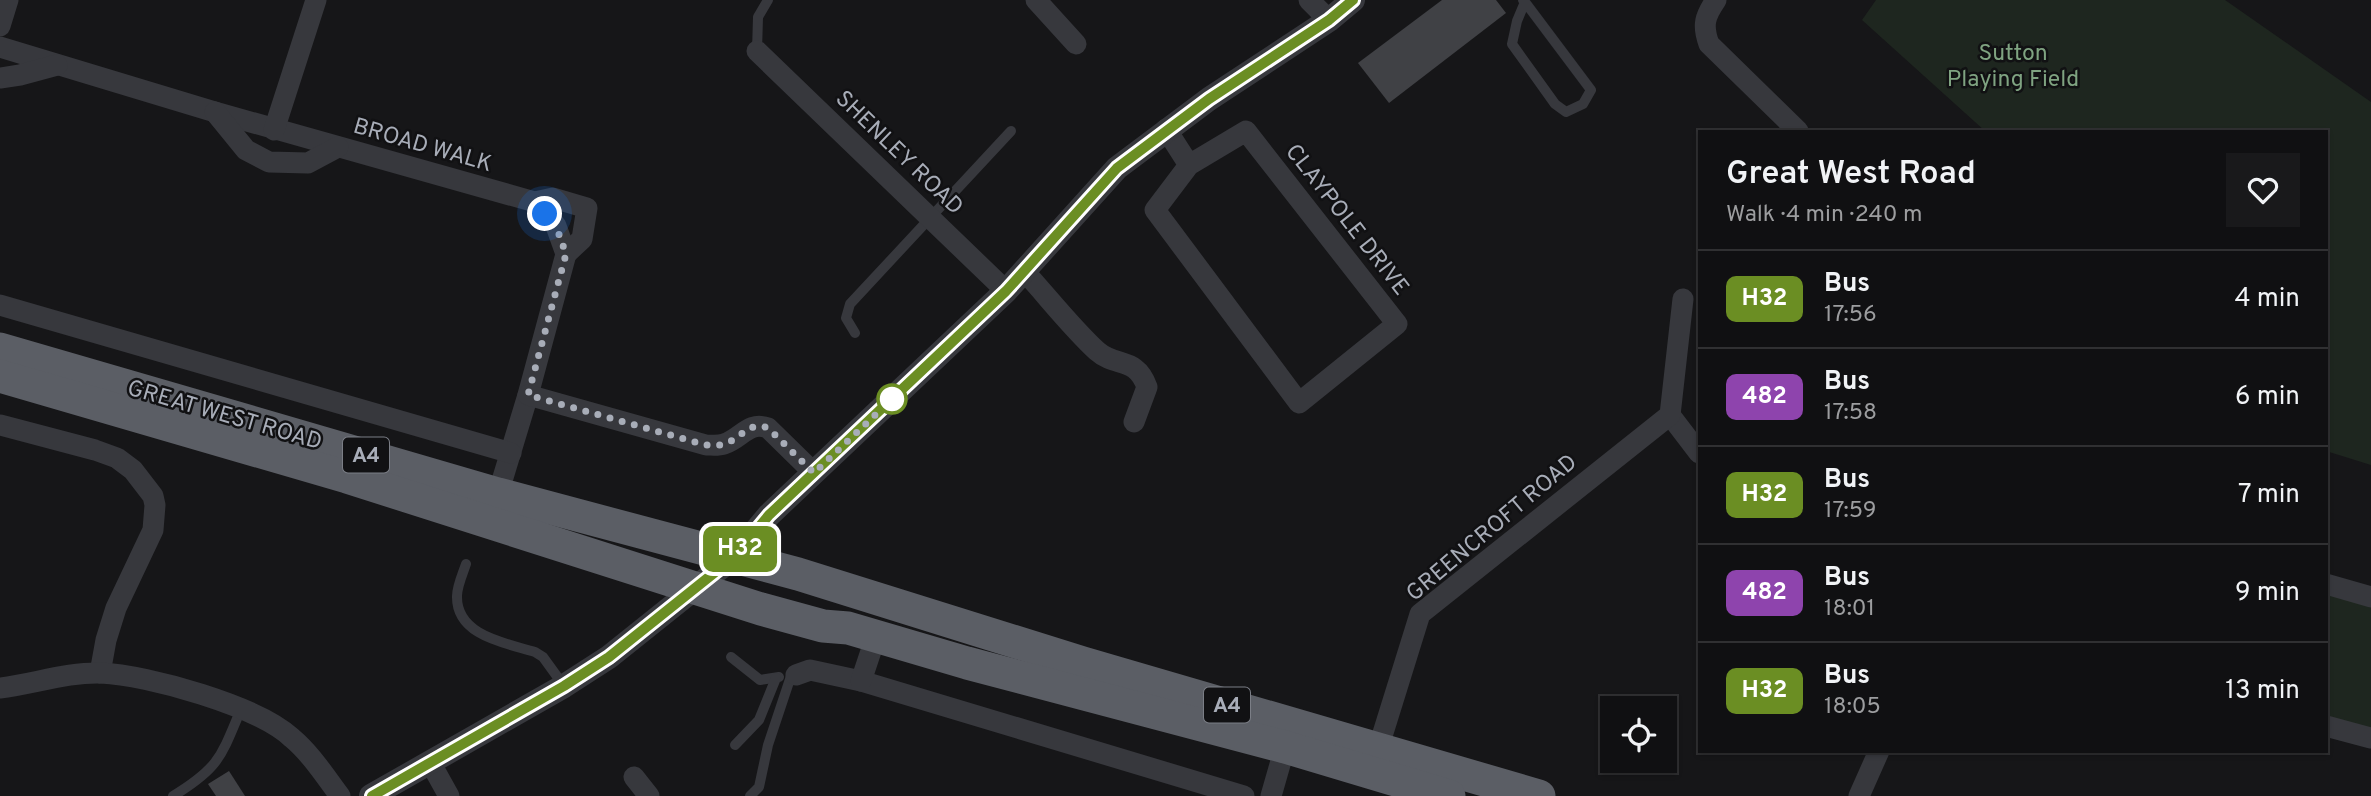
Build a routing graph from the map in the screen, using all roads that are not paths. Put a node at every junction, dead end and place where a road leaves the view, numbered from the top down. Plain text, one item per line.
1 (8, 0) edge
2 (316, 0) edge
3 (768, 0) edge
4 (1036, 0) edge
5 (1309, 0) edge
6 (1353, 0) edge
7 (1716, 0) edge
8 (1524, 1) edge
9 (1329, 20) junction
10 (0, 26) edge
11 (1076, 44) dead end
12 (0, 47) edge
13 (757, 51) joint
14 (57, 65) junction
15 (0, 78) edge
16 (215, 113) junction
17 (1166, 129) junction
18 (274, 130) junction
19 (1797, 130) edge
20 (1011, 131) dead end
21 (338, 147) junction
22 (1189, 165) junction
23 (534, 202) junction
24 (929, 217) junction
25 (566, 254) junction
26 (1024, 271) junction
27 (1006, 291) junction
28 (1683, 299) dead end
29 (0, 305) edge
30 (855, 333) dead end
31 (0, 349) edge
32 (0, 376) edge
33 (528, 395) junction
34 (1670, 415) junction
35 (1134, 422) dead end
36 (0, 425) edge
37 (1698, 452) edge
38 (511, 453) junction
39 (814, 473) junction
40 (498, 494) junction
41 (734, 557) junction
42 (466, 564) dead end
43 (2328, 585) edge
44 (694, 588) junction
45 (2371, 597) edge
46 (862, 632) junction
47 (731, 657) dead end
48 (100, 673) junction
49 (788, 676) junction
50 (861, 681) junction
51 (564, 686) junction
52 (0, 688) edge
53 (241, 709) junction
54 (2328, 727) edge
55 (2371, 738) edge
56 (735, 745) dead end
57 (1285, 747) junction
58 (1378, 749) junction
59 (1878, 753) edge
60 (429, 762) junction
61 (634, 777) dead end
62 (173, 796) edge
63 (340, 796) edge
64 (372, 796) edge
65 (449, 796) edge
66 (649, 796) edge
67 (750, 796) edge
68 (1244, 796) edge
69 (1270, 796) edge
70 (1449, 796) edge
71 (1539, 796) edge
72 (1859, 796) edge

1 - 10 street
2 - 18 street
3 - 13 lane
4 - 11 street
5 - 9 street
6 - 9 street
7 - 19 street
8 - 8 lane
9 - 17 street
12 - 14 street, BROAD WALK
13 - 24 street, SHENLEY ROAD
14 - 15 street
14 - 16 street, BROAD WALK
16 - 18 street, BROAD WALK
16 - 21 street
17 - 22 street
17 - 26 street
18 - 21 street, BROAD WALK
20 - 24 lane
21 - 23 street, BROAD WALK
22 - 22 street, CLAYPOLE DRIVE
23 - 25 street
23 - 25 street, BROAD WALK
24 - 27 street, SHENLEY ROAD
24 - 30 lane
25 - 33 street
26 - 27 street
26 - 35 street
27 - 39 street
28 - 34 street
29 - 38 street
31 - 40 highway, GREAT WEST ROAD / A4
32 - 44 highway, GREAT WEST ROAD / A4
33 - 38 street
33 - 39 street
34 - 37 street
34 - 58 street, GREENCROFT ROAD
36 - 48 street
38 - 40 street
39 - 41 street
40 - 41 highway, GREAT WEST ROAD / A4
41 - 44 street
41 - 46 highway, A4
41 - 58 highway, GREAT WEST ROAD / A4
42 - 51 lane
43 - 45 street
44 - 46 highway, GREAT WEST ROAD / A4
44 - 51 street
46 - 50 street
46 - 57 highway, GREAT WEST ROAD / A4
47 - 49 lane
48 - 52 street
48 - 53 street
49 - 50 street
49 - 56 lane
49 - 67 lane
50 - 68 street
51 - 60 street
53 - 62 lane
53 - 63 street
54 - 55 street
57 - 69 street
57 - 70 highway, GREAT WEST ROAD / A4
58 - 71 highway, GREAT WEST ROAD / A4
59 - 72 street
60 - 64 street
60 - 65 street
61 - 66 street

